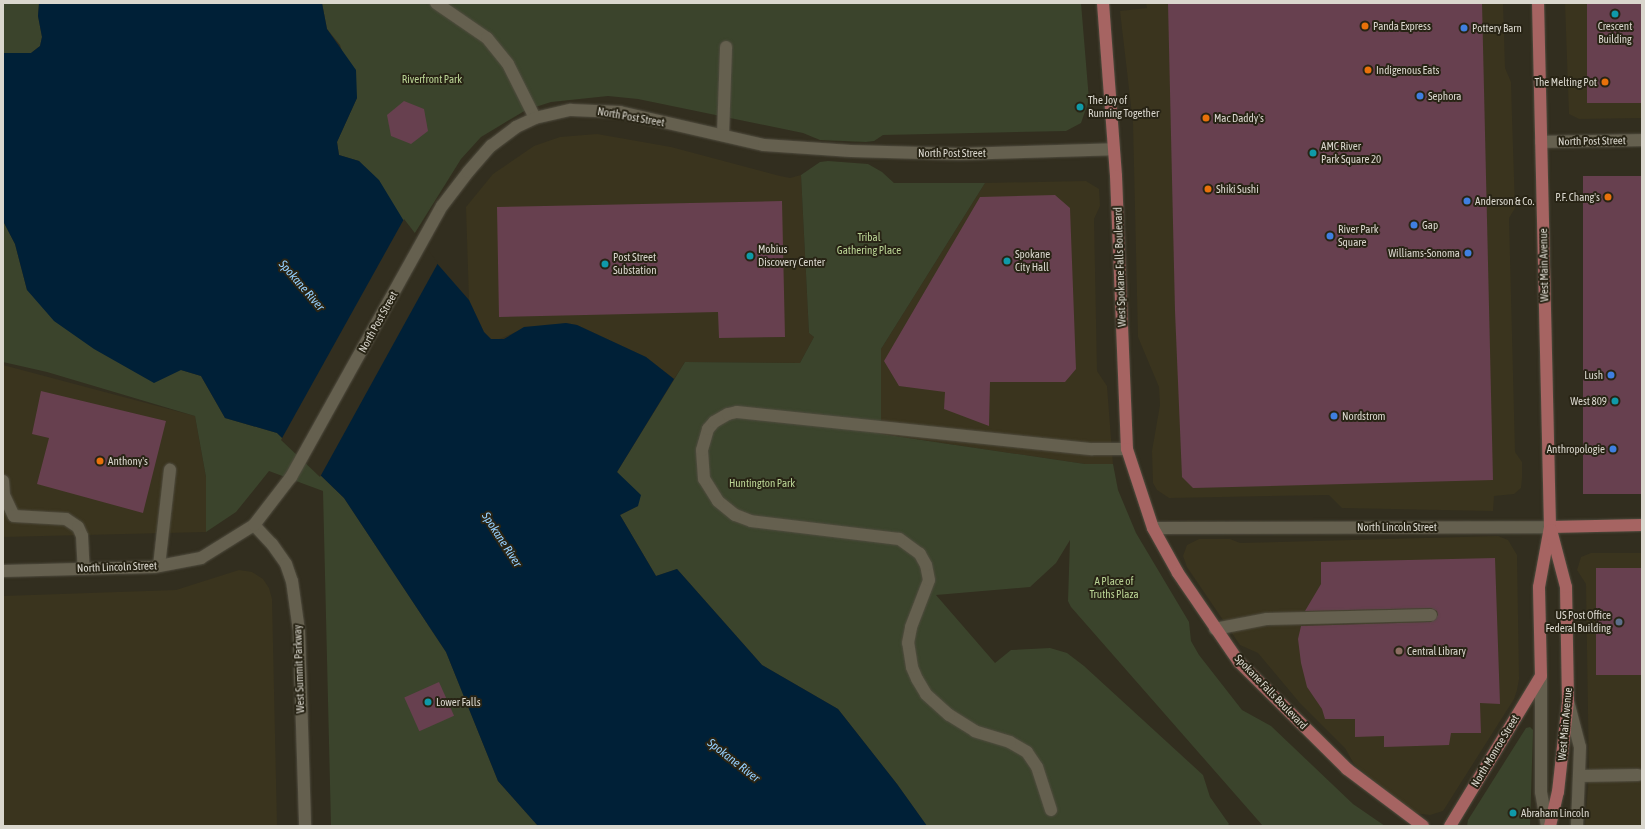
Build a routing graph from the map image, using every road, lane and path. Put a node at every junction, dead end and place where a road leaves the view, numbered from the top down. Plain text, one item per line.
1 (436, 3) edge
2 (1103, 3) edge
3 (1538, 3) edge
4 (726, 47) dead end
5 (536, 118) junction
6 (723, 135) junction
7 (1642, 140) edge
8 (1541, 142) junction
9 (1114, 149) junction
10 (1128, 449) junction
11 (170, 470) dead end
12 (3, 481) edge
13 (279, 495) joint
14 (254, 525) junction
15 (1642, 525) edge
16 (1550, 526) junction
17 (1153, 528) junction
18 (159, 566) junction
19 (84, 569) junction
20 (3, 571) edge
21 (1431, 615) dead end
22 (1215, 629) junction
23 (1541, 676) junction
24 (1568, 701) junction
25 (1638, 775) dead end
26 (1580, 776) junction
27 (1051, 810) dead end
28 (305, 826) edge
29 (1423, 826) edge
30 (1450, 826) edge
31 (1547, 826) edge
32 (1550, 826) edge
33 (1577, 826) edge

1 - 5 street
2 - 9 main road, West Spokane Falls Boulevard
3 - 8 main road, West Main Avenue
4 - 6 street
5 - 6 street, North Post Street
5 - 13 street, North Post Street
6 - 9 street, North Post Street
7 - 8 street, North Post Street
8 - 16 main road, West Main Avenue
9 - 10 main road, West Spokane Falls Boulevard
10 - 17 main road, West Spokane Falls Boulevard
10 - 27 street
11 - 18 street
12 - 19 street
13 - 14 street, North Lincoln Street
14 - 18 street, North Lincoln Street
14 - 28 street, West Summit Parkway
15 - 16 main road, North Lincoln Street
16 - 17 street, North Lincoln Street
16 - 23 main road, West Main Avenue
16 - 24 main road, West Main Avenue
17 - 22 main road, Spokane Falls Boulevard
18 - 19 street, North Lincoln Street
19 - 20 street, North Lincoln Street
21 - 22 street
22 - 29 main road, Spokane Falls Boulevard
23 - 30 main road, North Monroe Street
23 - 31 street, West Main Avenue
24 - 26 street
24 - 32 main road, West Main Avenue
25 - 26 street
26 - 33 street

